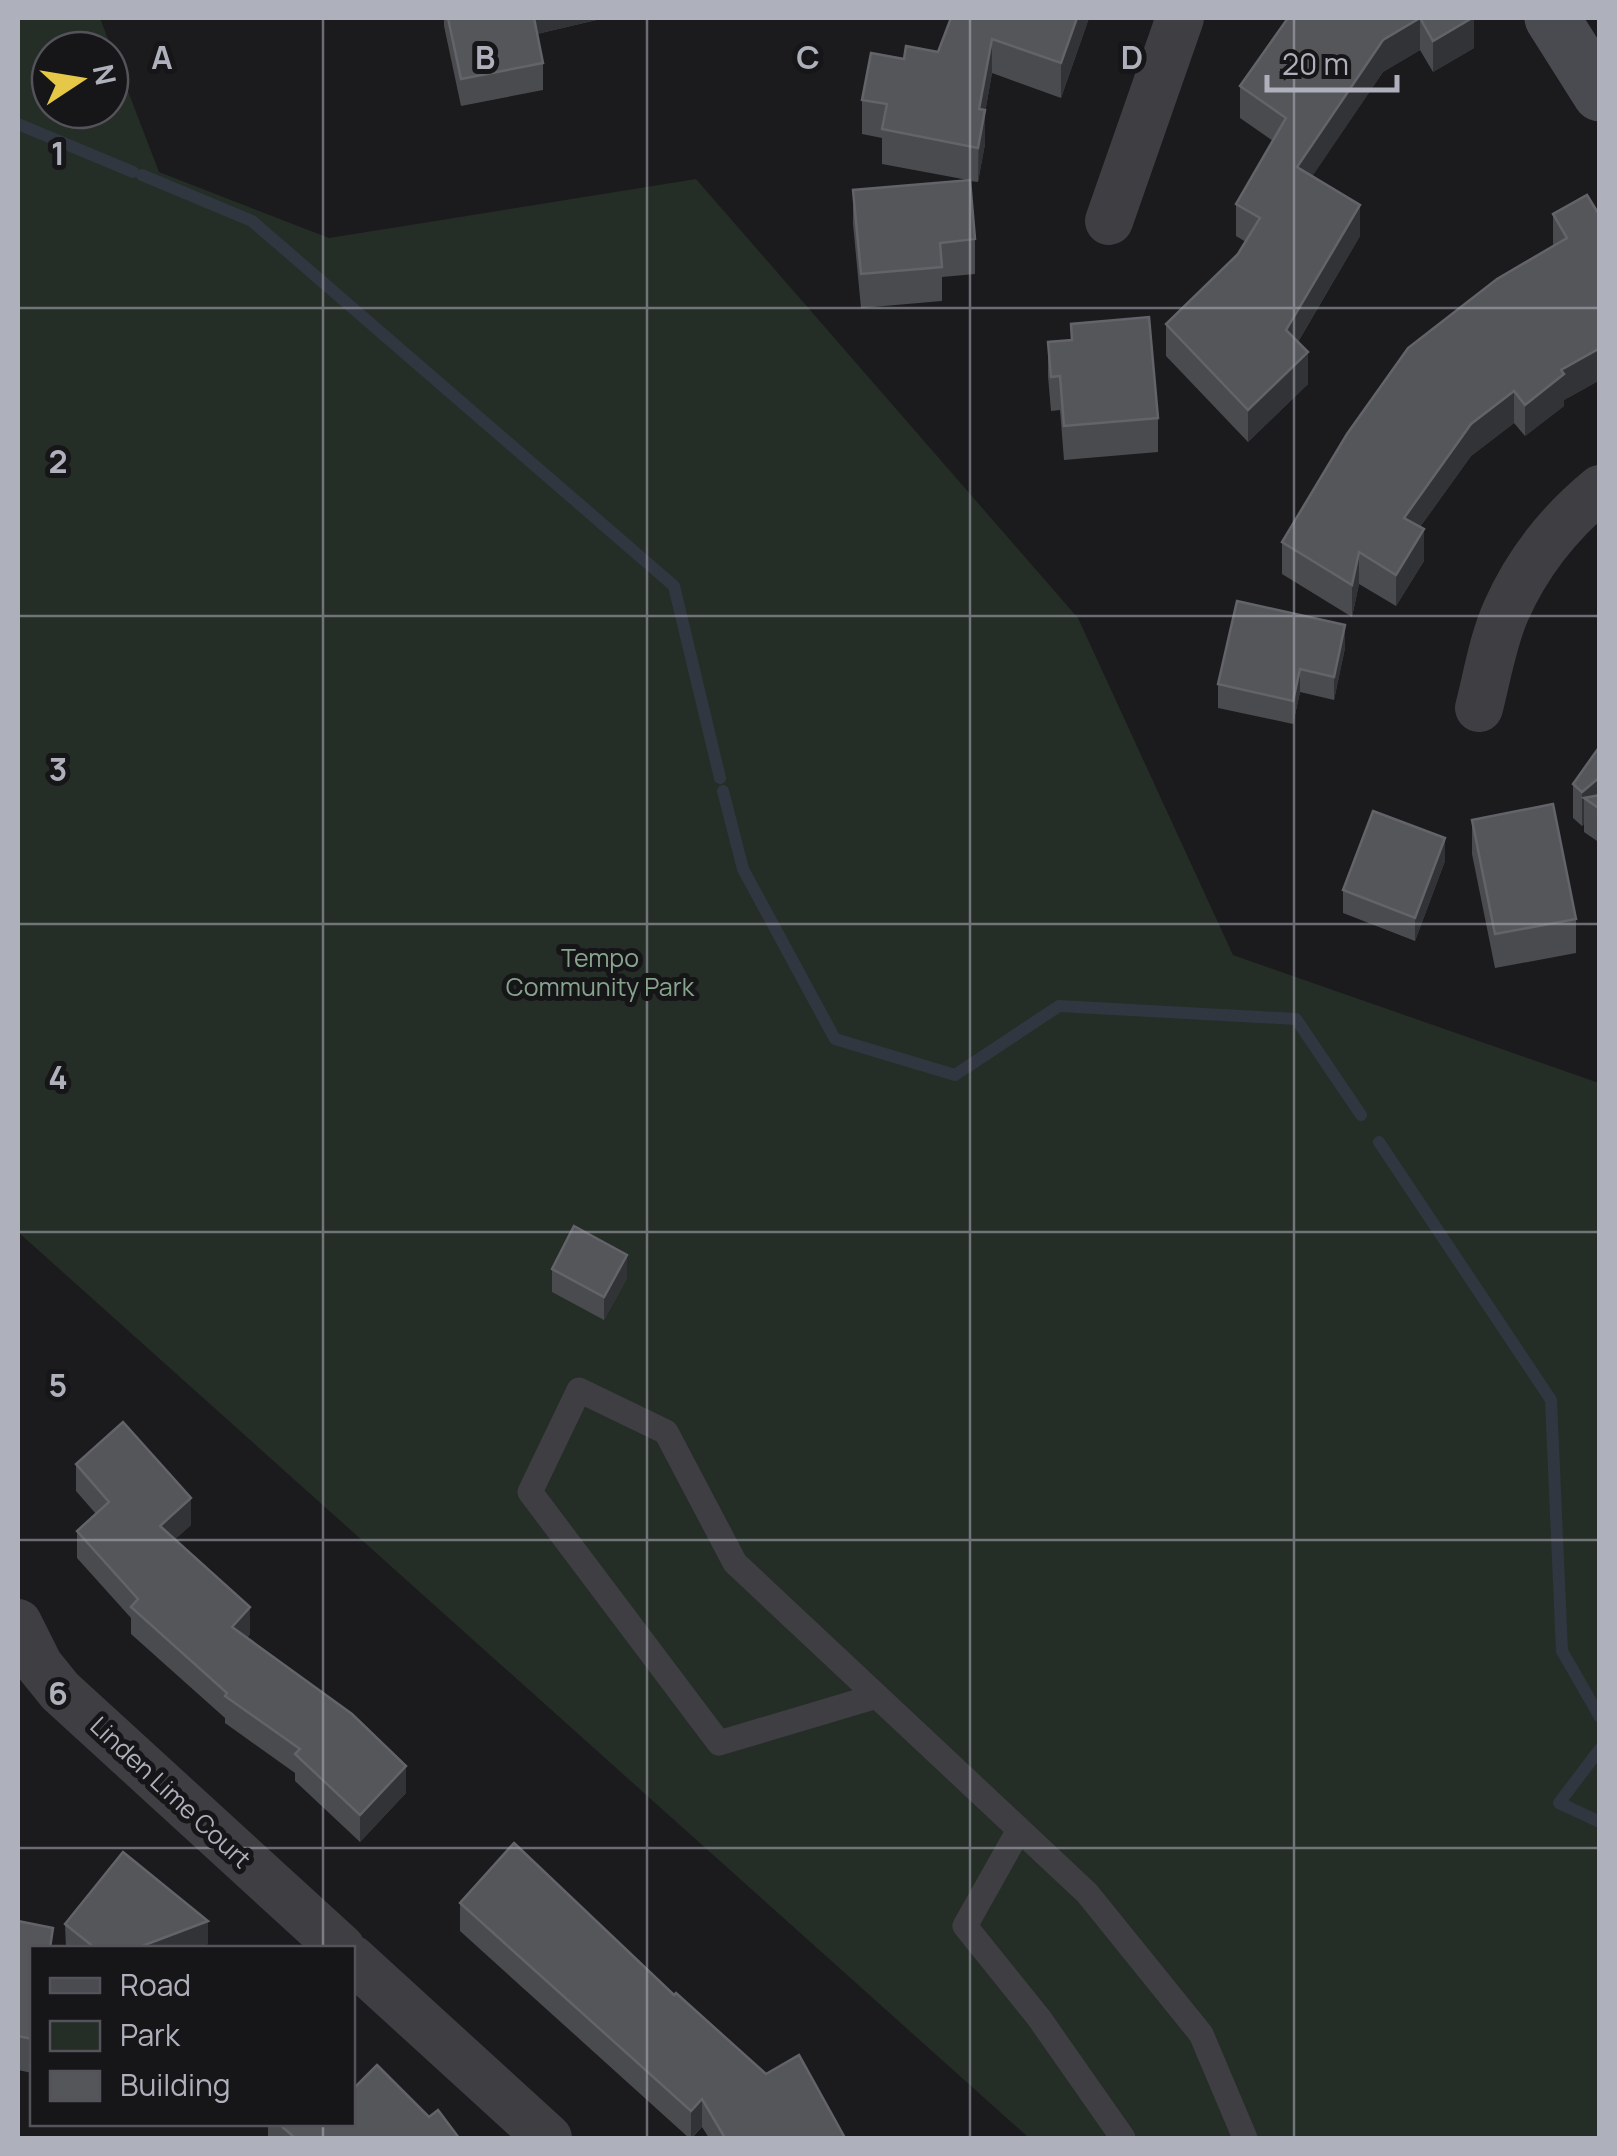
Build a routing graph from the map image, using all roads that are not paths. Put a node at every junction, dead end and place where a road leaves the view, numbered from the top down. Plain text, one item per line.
1 (1180, 18) edge
2 (1552, 18) edge
3 (1600, 94) edge
4 (1109, 220) dead end
5 (1600, 489) edge
6 (1479, 708) dead end
7 (18, 1623) edge
8 (876, 1696) junction
9 (1020, 1830) junction
10 (338, 1946) edge
11 (355, 1963) edge
12 (548, 2138) edge
13 (1123, 2138) edge
14 (1245, 2138) edge

1 - 4 street
2 - 3 street
5 - 6 street
7 - 10 street, Linden Lime Court
8 - 8 lane
8 - 9 lane
9 - 13 lane
9 - 14 lane
11 - 12 street

